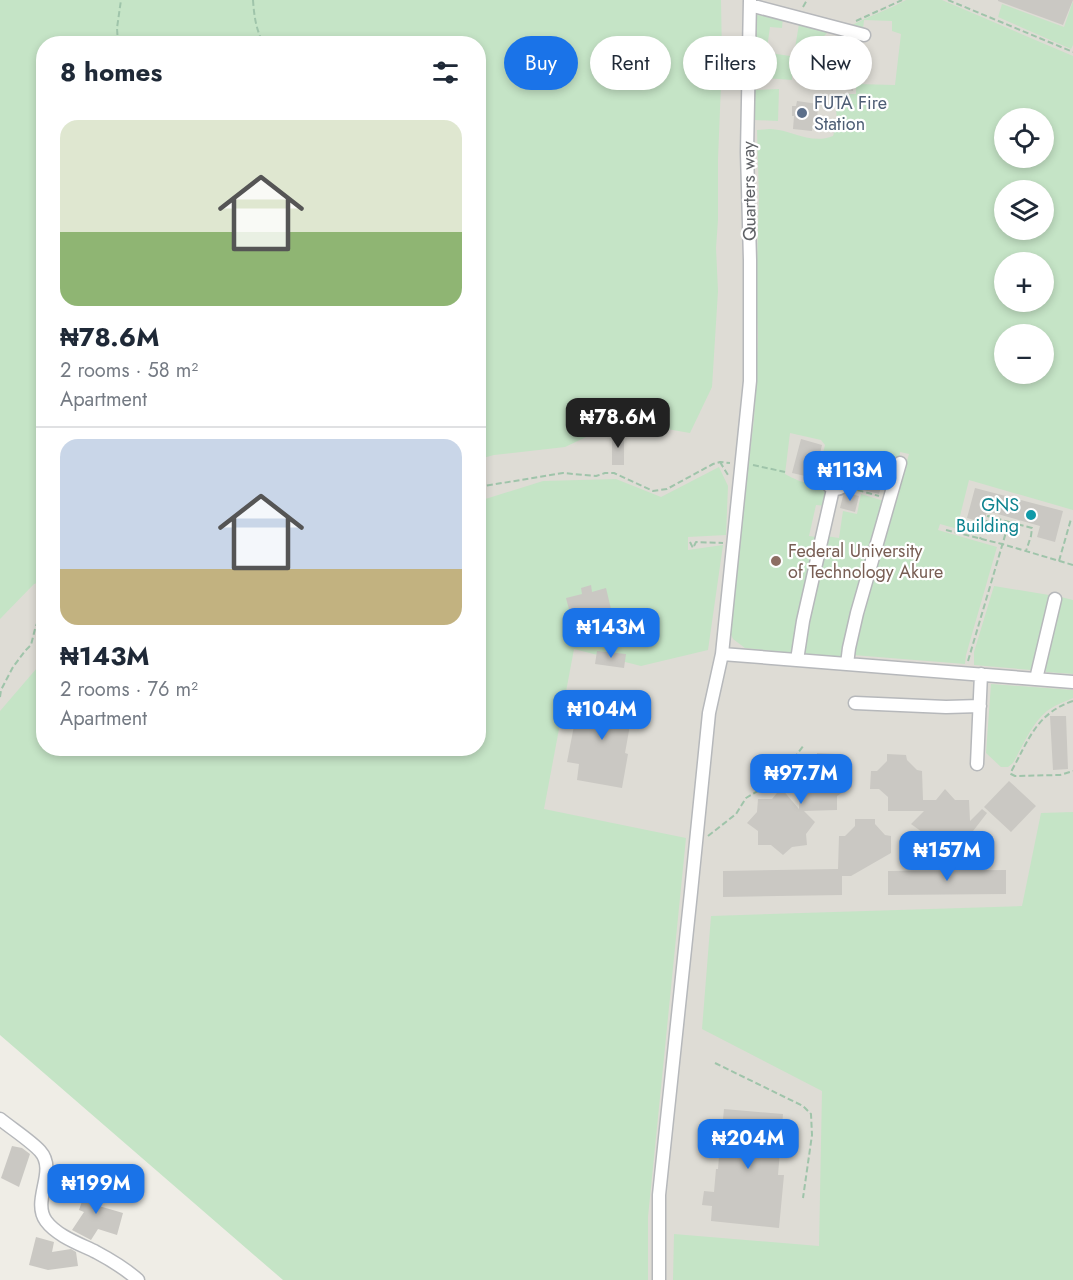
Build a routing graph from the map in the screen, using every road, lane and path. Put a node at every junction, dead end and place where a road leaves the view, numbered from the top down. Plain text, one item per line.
1 (121, 0) edge
2 (253, 0) edge
3 (902, 0) edge
4 (948, 0) edge
5 (750, 2) edge
6 (843, 29) junction
7 (864, 35) dead end
8 (118, 36) edge
9 (260, 36) edge
10 (1073, 52) edge
11 (720, 462) junction
12 (900, 462) dead end
13 (741, 465) junction
14 (785, 472) dead end
15 (731, 480) dead end
16 (845, 483) junction
17 (486, 486) edge
18 (833, 489) junction
19 (889, 499) junction
20 (1071, 519) dead end
21 (1010, 522) junction
22 (946, 530) dead end
23 (980, 539) junction
24 (690, 542) dead end
25 (726, 542) dead end
26 (1002, 544) junction
27 (1026, 551) junction
28 (1059, 561) junction
29 (1073, 565) edge
30 (1055, 599) dead end
31 (36, 626) edge
32 (722, 654) junction
33 (797, 660) junction
34 (847, 664) junction
35 (967, 673) junction
36 (981, 674) junction
37 (1036, 678) junction
38 (1073, 682) edge
39 (0, 697) edge
40 (1073, 701) edge
41 (855, 703) dead end
42 (980, 706) junction
43 (804, 745) dead end
44 (977, 764) dead end
45 (1073, 771) edge
46 (708, 836) dead end
47 (715, 1063) dead end
48 (0, 1119) edge
49 (803, 1198) dead end
50 (136, 1278) edge
51 (659, 1280) edge

1 - 8 path
2 - 9 path
3 - 6 path
4 - 10 path
5 - 6 street
5 - 13 street, Quarters way
6 - 7 street
11 - 13 path
11 - 15 path
11 - 17 path
12 - 19 street
13 - 14 path
13 - 32 street, Quarters way
16 - 18 street
16 - 18 street
16 - 19 path
18 - 33 street
19 - 34 street
20 - 28 path
21 - 23 path
21 - 26 path
21 - 27 path
22 - 23 path
23 - 26 path
24 - 25 path
26 - 27 path
26 - 35 path
27 - 28 path
28 - 29 path
30 - 37 street
31 - 39 path
32 - 33 street
32 - 51 street, Quarters way
33 - 34 street
34 - 35 street
35 - 36 street
36 - 37 street
36 - 42 street
37 - 38 street
40 - 45 path
41 - 42 street
42 - 44 street
43 - 46 path
47 - 49 path
48 - 50 street

